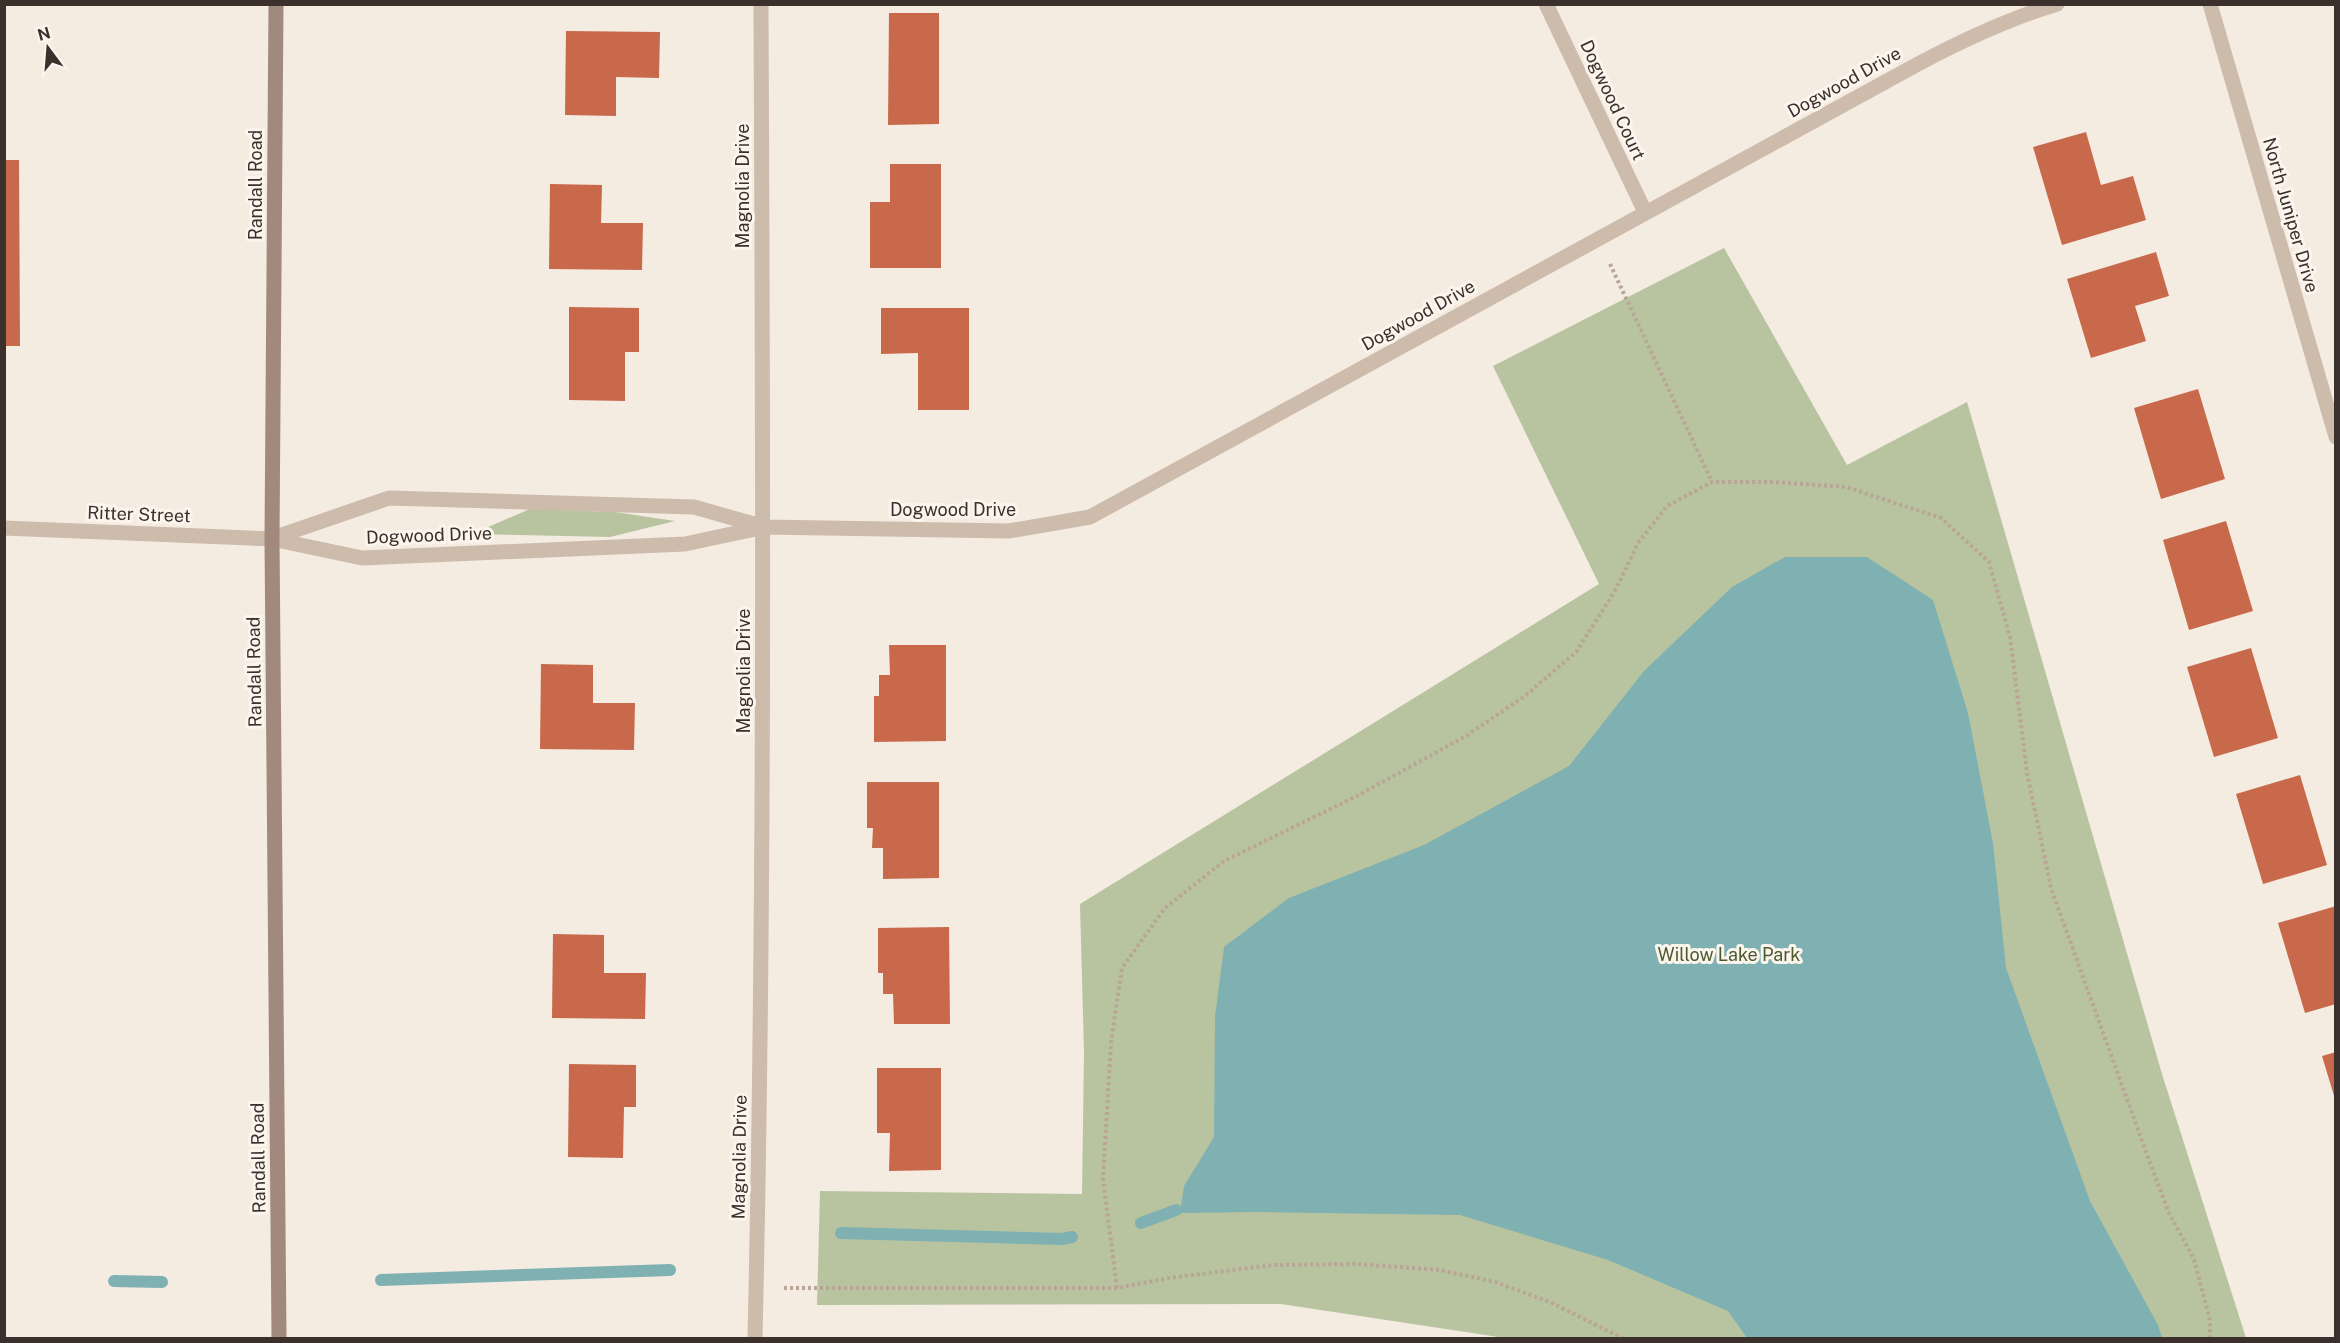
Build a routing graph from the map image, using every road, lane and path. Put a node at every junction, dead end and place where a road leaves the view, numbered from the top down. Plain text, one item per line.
1 (276, 4) edge
2 (760, 4) edge
3 (1546, 4) edge
4 (2057, 4) edge
5 (2210, 4) edge
6 (1645, 212) junction
7 (1609, 261) dead end
8 (2336, 436) edge
9 (1712, 482) junction
10 (764, 527) junction
11 (4, 528) edge
12 (272, 539) junction
13 (756, 1288) junction
14 (1117, 1288) junction
15 (279, 1338) edge
16 (755, 1338) edge
17 (1622, 1338) edge
18 (2210, 1338) edge

1 - 12 main road, Randall Road
2 - 10 street, Magnolia Drive
3 - 6 street, Dogwood Court
4 - 6 street, Dogwood Drive
5 - 8 street, North Juniper Drive
6 - 10 street, Dogwood Drive
7 - 9 path
9 - 14 path
9 - 18 path
10 - 12 street, Dogwood Drive
10 - 12 street, Dogwood Drive
10 - 13 street, Magnolia Drive
11 - 12 street, Ritter Street
12 - 15 main road, Randall Road
13 - 14 path
13 - 16 street, Magnolia Drive
14 - 17 path

